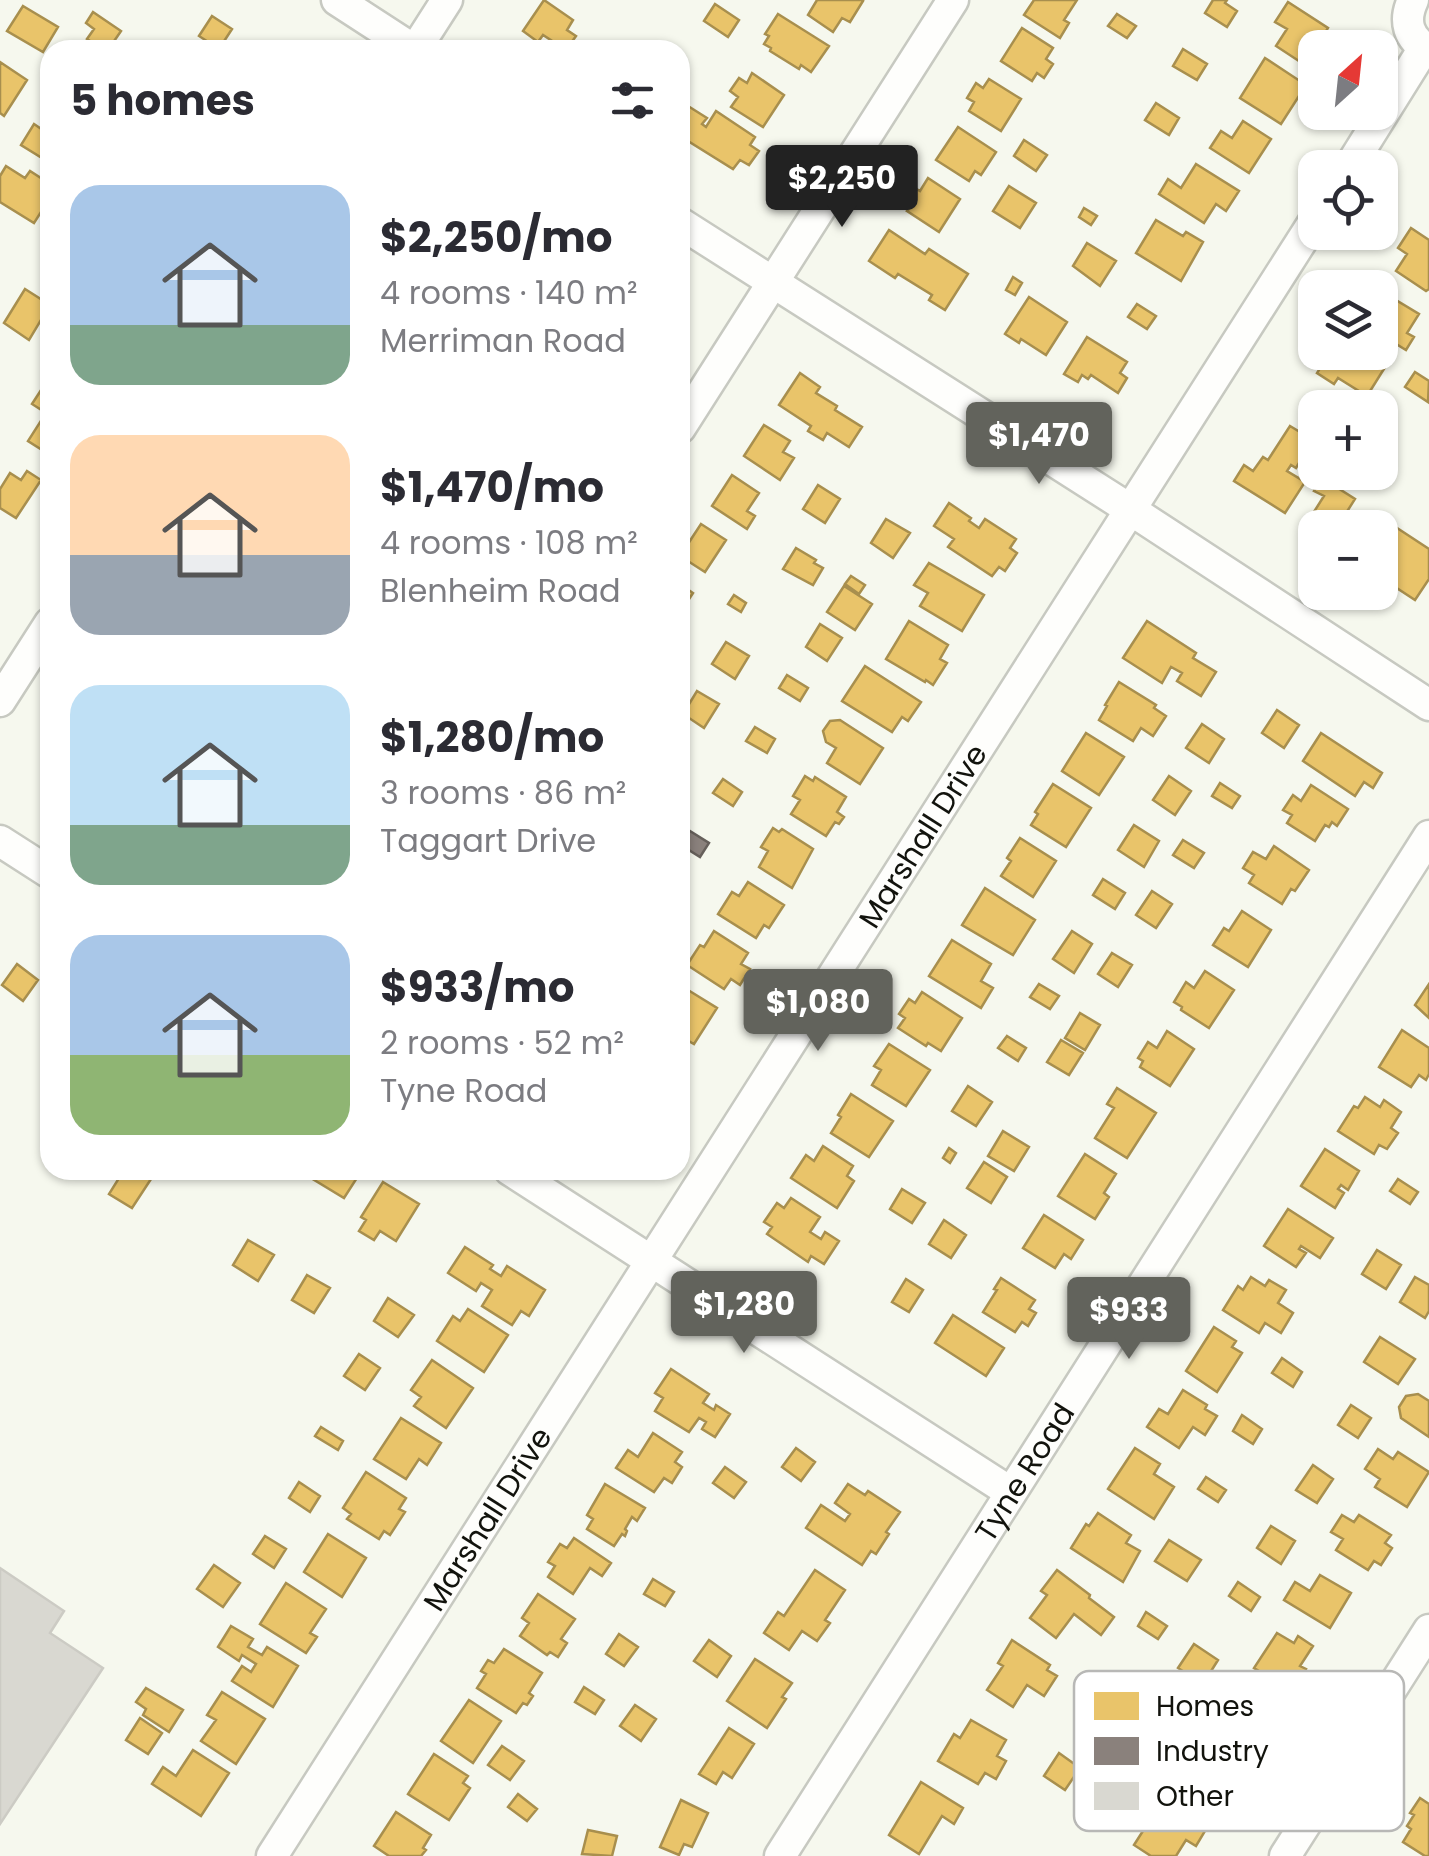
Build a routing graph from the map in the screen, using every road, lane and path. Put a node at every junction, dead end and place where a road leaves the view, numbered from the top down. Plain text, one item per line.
1 (337, 0) edge
2 (447, 0) edge
3 (953, 0) edge
4 (1413, 0) edge
5 (399, 40) edge
6 (421, 40) edge
7 (1426, 49) edge
8 (1360, 150) edge
9 (690, 229) edge
10 (1298, 247) edge
11 (773, 283) junction
12 (690, 412) edge
13 (1131, 510) junction
14 (40, 639) edge
15 (0, 701) edge
16 (1429, 705) edge
17 (1429, 836) edge
18 (0, 841) edge
19 (40, 867) edge
20 (526, 1180) edge
21 (651, 1260) junction
22 (1010, 1492) junction
23 (1429, 1630) edge
24 (1403, 1671) edge
25 (1301, 1831) edge
26 (272, 1856) edge
27 (780, 1856) edge
28 (1285, 1856) edge

1 - 5 street
2 - 6 street
3 - 11 street
4 - 7 street
7 - 8 street
9 - 11 street
10 - 13 street, Marshall Drive
11 - 12 street
11 - 13 street
13 - 16 street
13 - 21 street, Marshall Drive
14 - 15 street
17 - 22 street, Tyne Road
18 - 19 street
20 - 21 street
21 - 22 street
21 - 26 street, Marshall Drive
22 - 27 street, Tyne Road
23 - 24 street
25 - 28 street

